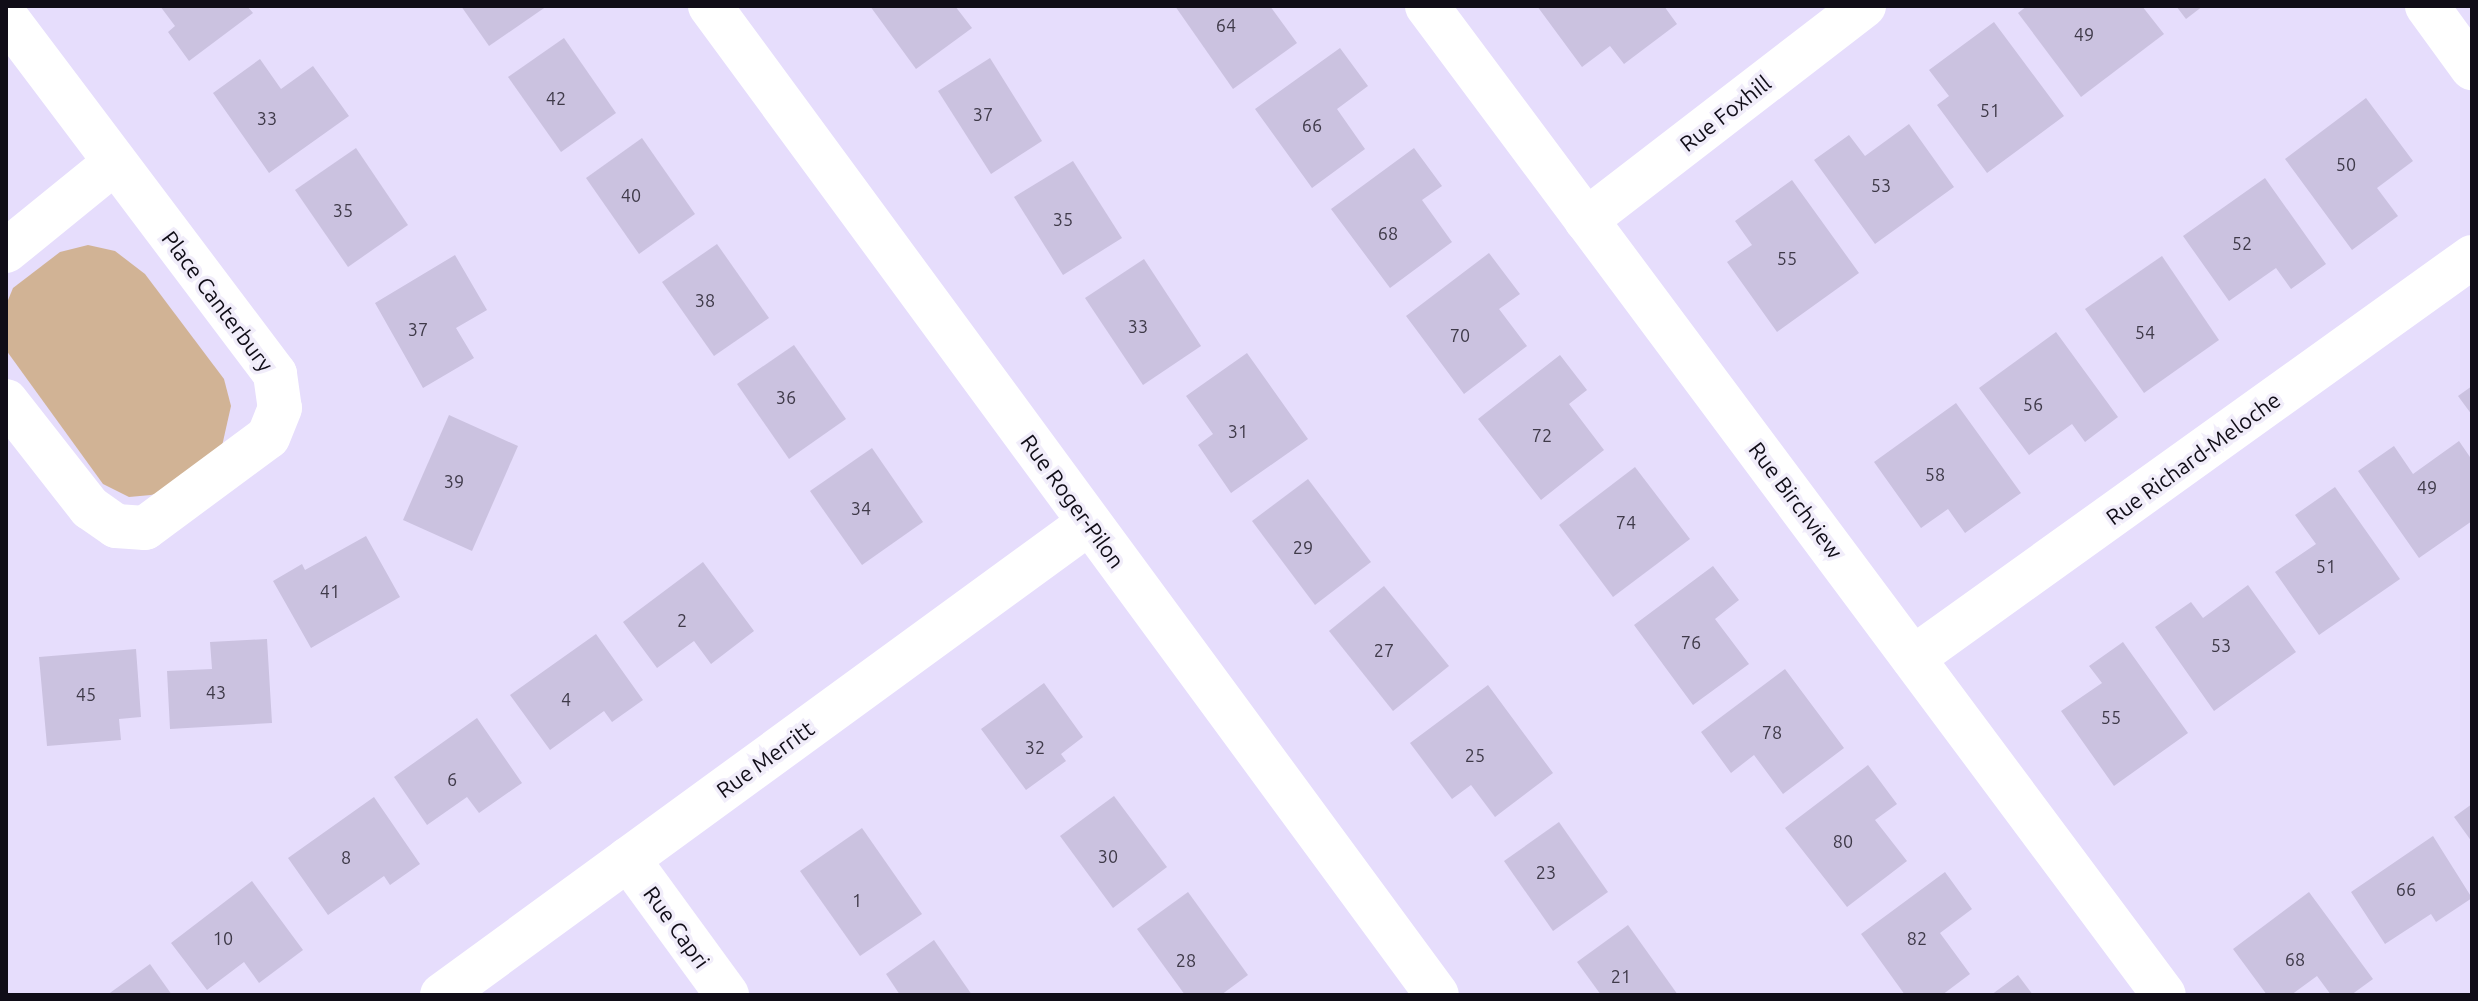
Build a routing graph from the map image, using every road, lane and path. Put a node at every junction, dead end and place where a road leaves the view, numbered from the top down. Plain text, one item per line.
1 (710, 6) edge
2 (1427, 6) edge
3 (1864, 6) edge
4 (2427, 6) edge
5 (6, 17) edge
6 (2472, 68) edge
7 (112, 165) junction
8 (1586, 220) junction
9 (6, 251) edge
10 (2472, 257) edge
11 (6, 401) edge
12 (1089, 523) junction
13 (1913, 658) junction
14 (628, 859) junction
15 (442, 995) edge
16 (727, 995) edge
17 (1437, 995) edge
18 (2164, 995) edge

1 - 12 street, Rue Roger-Pilon
2 - 8 street, Rue Birchview
3 - 8 street, Rue Foxhill
4 - 6 street
5 - 7 street, Place Canterbury
7 - 9 street
7 - 11 street, Place Canterbury
8 - 13 street, Rue Birchview
10 - 13 street, Rue Richard-Meloche
12 - 14 street, Rue Merritt
12 - 17 street, Rue Roger-Pilon
13 - 18 street, Rue Birchview
14 - 15 street, Rue Merritt
14 - 16 street, Rue Capri

